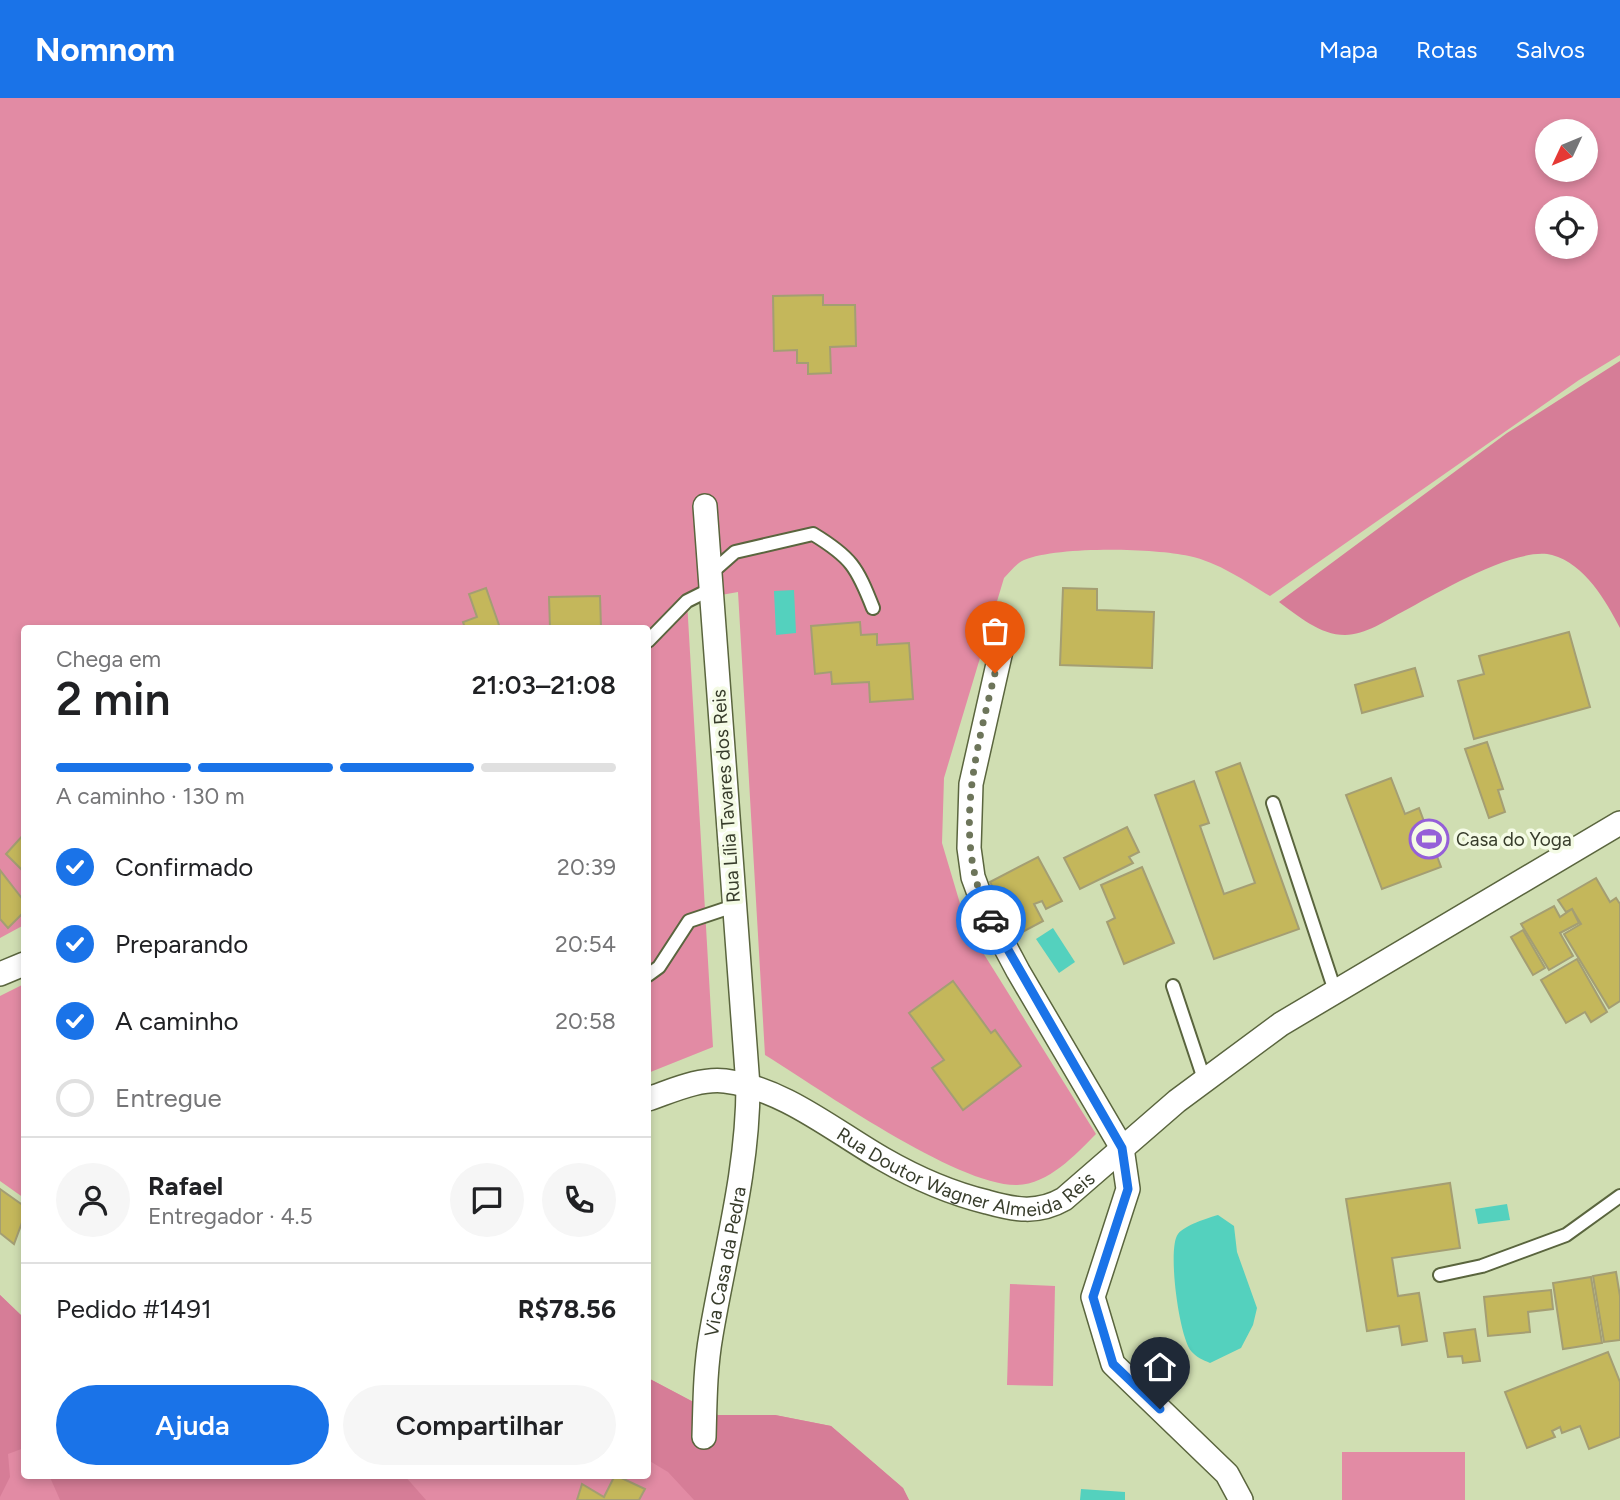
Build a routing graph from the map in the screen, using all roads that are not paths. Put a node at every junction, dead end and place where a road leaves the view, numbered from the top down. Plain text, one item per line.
1 (705, 506) dead end
2 (710, 582) junction
3 (873, 608) dead end
4 (1007, 624) dead end
5 (651, 638) edge
6 (1273, 803) dead end
7 (1620, 823) edge
8 (734, 906) junction
9 (21, 965) edge
10 (651, 973) edge
11 (0, 974) edge
12 (1173, 986) dead end
13 (1335, 990) junction
14 (1204, 1079) junction
15 (748, 1086) junction
16 (651, 1099) edge
17 (1122, 1148) junction
18 (1620, 1196) edge
19 (1440, 1275) dead end
20 (704, 1437) dead end
21 (1241, 1500) edge

1 - 2 street, Rua Lília Tavares dos Reis
2 - 3 lane
2 - 5 lane
2 - 8 street, Rua Lília Tavares dos Reis
4 - 17 street
6 - 13 lane
7 - 13 street, Rua Doutor Wagner Almeida Reis
8 - 10 lane
8 - 15 street, Rua Lília Tavares dos Reis
9 - 11 street
12 - 14 lane
13 - 14 street, Rua Doutor Wagner Almeida Reis
14 - 17 street, Rua Doutor Wagner Almeida Reis
15 - 16 street, Rua Doutor Wagner Almeida Reis
15 - 17 street, Rua Doutor Wagner Almeida Reis
15 - 20 street, Via Casa da Pedra
17 - 21 street
18 - 19 lane

